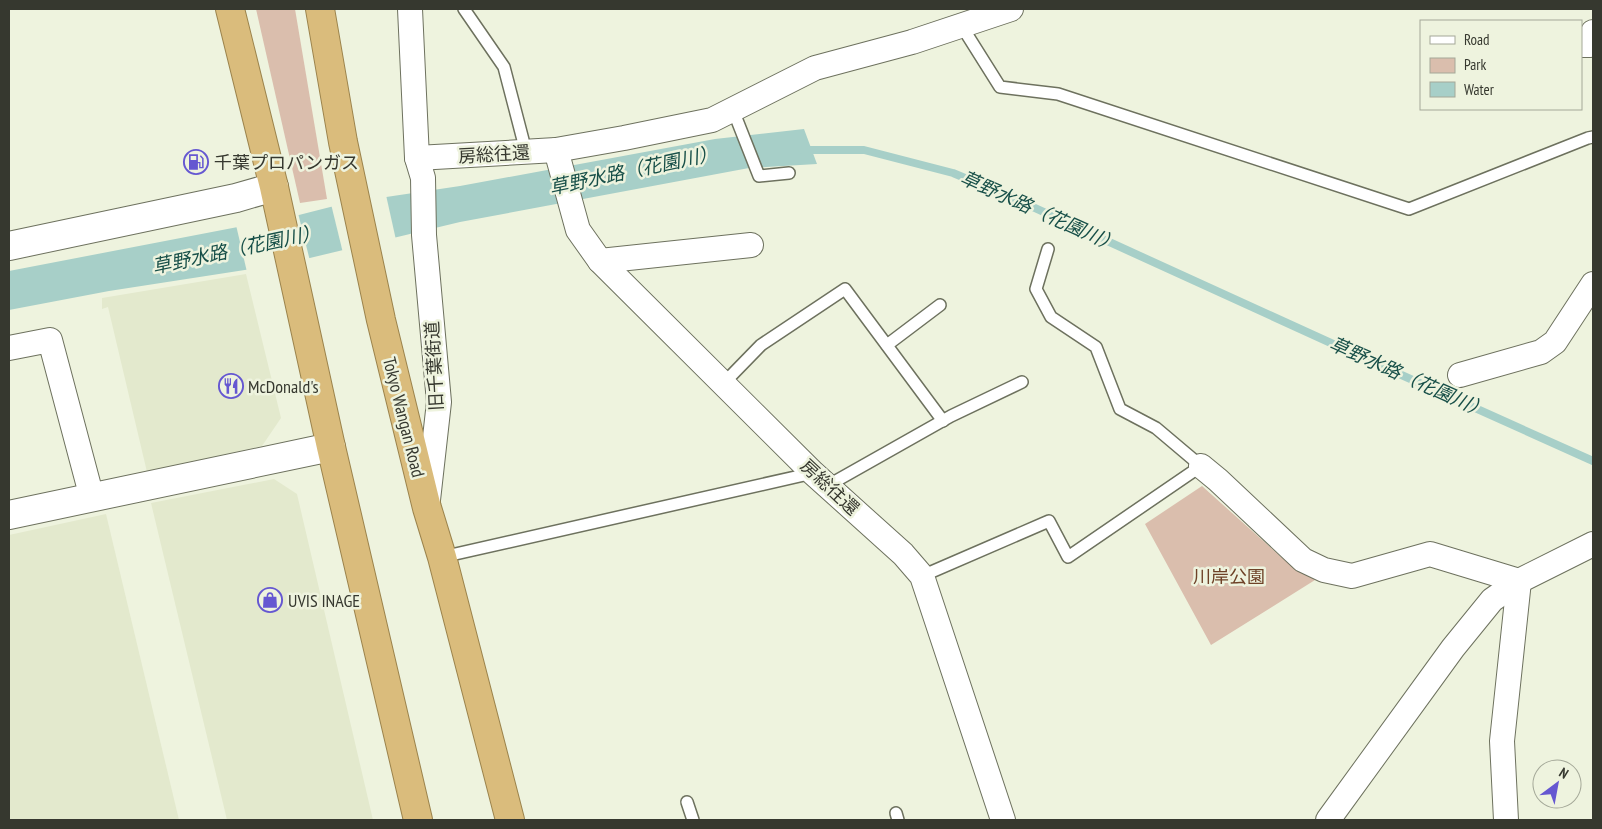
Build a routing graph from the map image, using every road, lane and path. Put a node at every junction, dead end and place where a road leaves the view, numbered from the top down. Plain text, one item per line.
1 (230, 9) edge
2 (320, 9) edge
3 (410, 9) edge
4 (464, 9) edge
5 (1011, 9) edge
6 (961, 26) junction
7 (1593, 32) edge
8 (1582, 45) edge
9 (732, 110) junction
10 (1593, 137) edge
11 (523, 140) dead end
12 (558, 157) junction
13 (420, 168) junction
14 (789, 173) dead end
15 (274, 187) junction
16 (751, 245) dead end
17 (9, 246) edge
18 (1048, 249) dead end
19 (600, 261) junction
20 (1593, 284) edge
21 (940, 305) dead end
22 (887, 345) junction
23 (9, 348) edge
24 (1460, 375) dead end
25 (1022, 382) dead end
26 (723, 384) junction
27 (943, 420) junction
28 (331, 447) junction
29 (1201, 466) junction
30 (820, 480) junction
31 (92, 498) junction
32 (427, 508) junction
33 (9, 515) edge
34 (1593, 544) edge
35 (442, 557) junction
36 (922, 576) junction
37 (1518, 581) junction
38 (687, 802) dead end
39 (418, 820) edge
40 (510, 820) edge
41 (693, 820) edge
42 (1004, 820) edge
43 (1328, 820) edge
44 (1506, 820) edge

1 - 15 highway
2 - 32 highway, Tokyo Wangan Road
3 - 13 street, 旧千葉街道
4 - 11 lane
5 - 6 street, 房総往還
6 - 9 street, 房総往還
6 - 10 lane
7 - 8 street
9 - 12 street, 房総往還
9 - 14 lane
12 - 13 street, 房総往還
12 - 19 street, 房総往還
13 - 32 street, 旧千葉街道
15 - 17 street
15 - 28 highway
16 - 19 street
18 - 29 lane
19 - 26 street, 房総往還
20 - 24 street
21 - 22 lane
22 - 26 lane
22 - 27 lane
23 - 31 street
25 - 27 lane
26 - 30 street, 房総往還
27 - 30 lane
28 - 31 street
28 - 39 highway
29 - 36 lane
29 - 37 street
30 - 35 lane
30 - 36 street, 房総往還
31 - 33 street
32 - 35 highway, Tokyo Wangan Road
34 - 37 street
35 - 40 highway, Tokyo Wangan Road
36 - 42 street, 房総往還
37 - 43 street
37 - 44 street
38 - 41 lane

